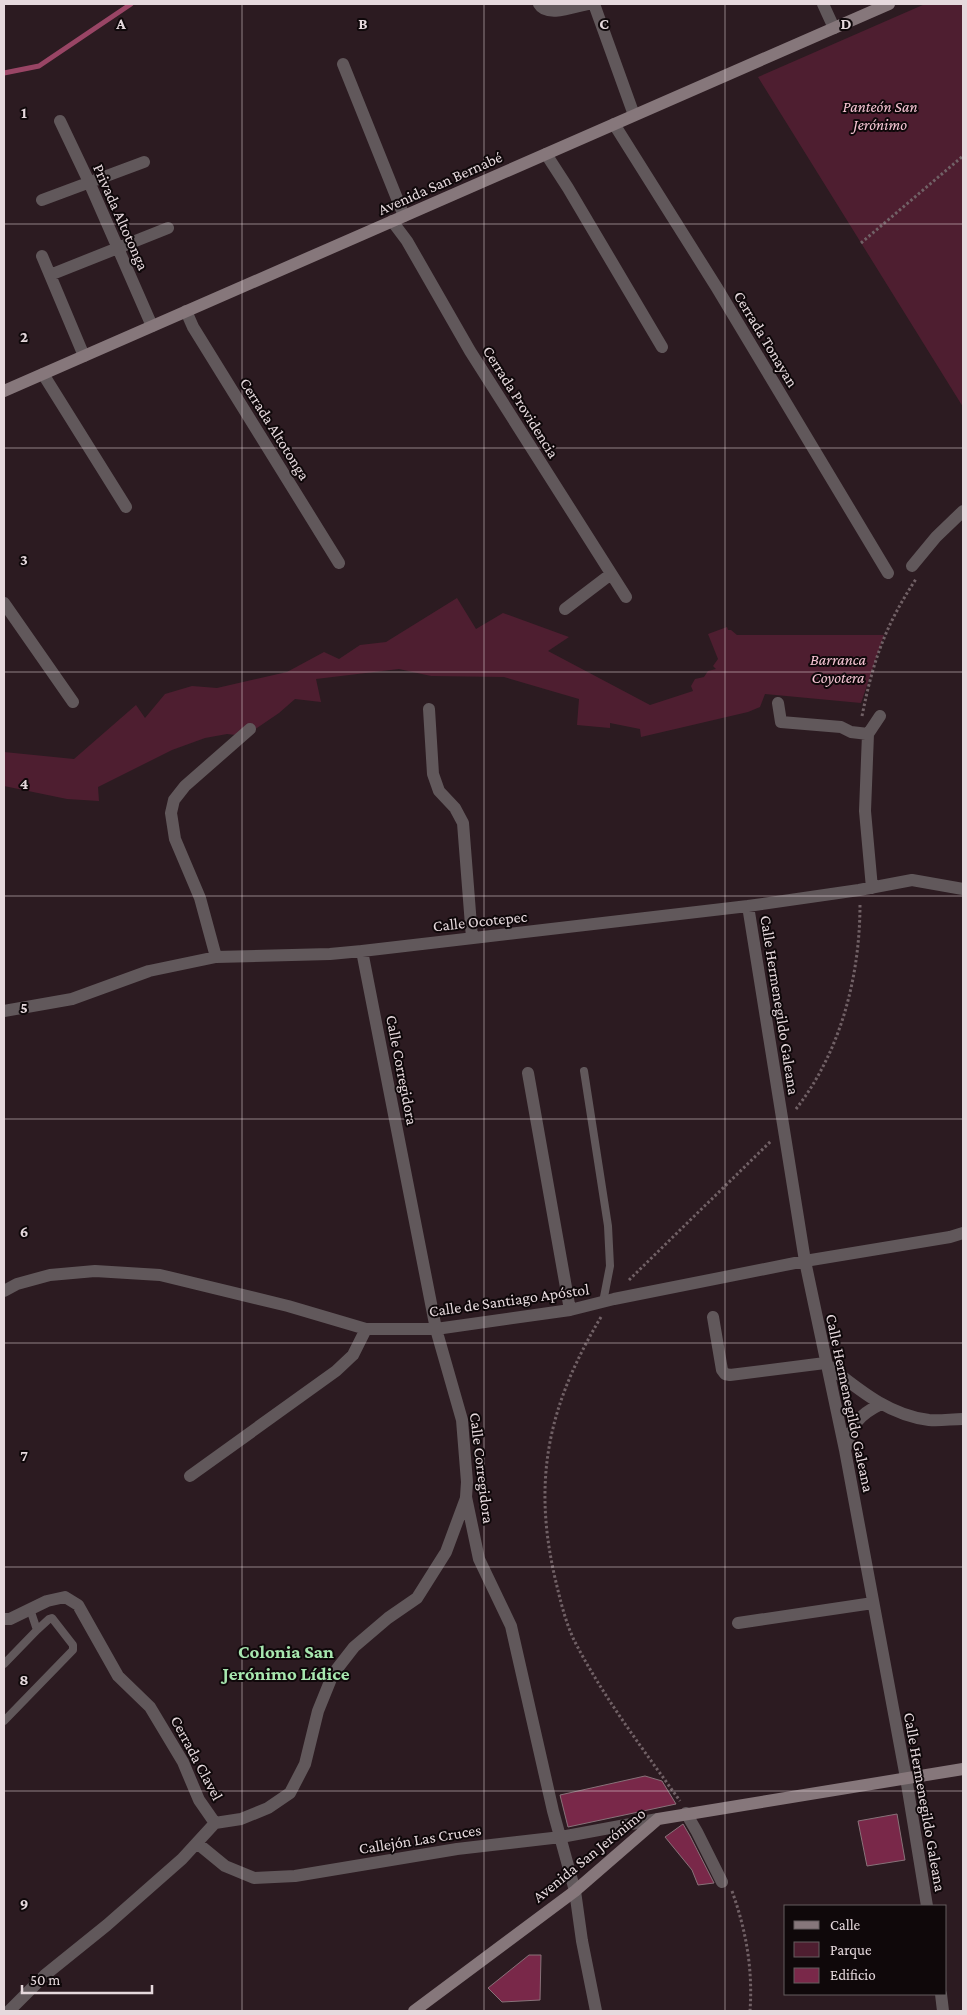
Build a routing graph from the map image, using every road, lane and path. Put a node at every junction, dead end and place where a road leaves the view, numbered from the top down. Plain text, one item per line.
1 (539, 4) edge
2 (588, 4) edge
3 (594, 4) edge
4 (823, 4) edge
5 (889, 4) edge
6 (834, 28) junction
7 (343, 64) dead end
8 (634, 116) junction
9 (60, 122) dead end
10 (614, 124) junction
11 (546, 154) junction
12 (963, 156) edge
13 (144, 162) dead end
14 (89, 182) junction
15 (42, 200) dead end
16 (404, 216) junction
17 (392, 222) junction
18 (168, 228) dead end
19 (861, 243) dead end
20 (117, 248) junction
21 (42, 256) dead end
22 (50, 275) junction
23 (186, 311) junction
24 (152, 326) junction
25 (662, 347) dead end
26 (84, 356) junction
27 (43, 374) junction
28 (4, 391) edge
29 (126, 507) dead end
30 (963, 511) edge
31 (339, 563) dead end
32 (916, 568) joint
33 (888, 573) dead end
34 (611, 574) junction
35 (626, 597) dead end
36 (4, 603) edge
37 (565, 609) dead end
38 (74, 702) dead end
39 (778, 703) dead end
40 (429, 709) dead end
41 (880, 716) dead end
42 (250, 729) dead end
43 (864, 729) junction
44 (872, 888) junction
45 (963, 889) edge
46 (860, 902) dead end
47 (748, 906) junction
48 (472, 938) junction
49 (362, 951) junction
50 (216, 957) junction
51 (4, 1011) edge
52 (584, 1071) dead end
53 (528, 1073) dead end
54 (790, 1117) dead end
55 (775, 1136) dead end
56 (963, 1233) edge
57 (805, 1261) junction
58 (627, 1283) dead end
59 (4, 1291) edge
60 (603, 1307) junction
61 (570, 1310) junction
62 (713, 1317) dead end
63 (366, 1329) junction
64 (436, 1329) junction
65 (825, 1363) junction
66 (881, 1404) junction
67 (963, 1419) edge
68 (845, 1450) junction
69 (190, 1476) dead end
70 (466, 1497) junction
71 (873, 1603) junction
72 (30, 1609) junction
73 (4, 1619) edge
74 (738, 1623) dead end
75 (37, 1630) junction
76 (4, 1664) edge
77 (4, 1721) edge
78 (963, 1769) edge
79 (906, 1778) junction
80 (685, 1810) junction
81 (658, 1819) junction
82 (215, 1822) junction
83 (561, 1836) junction
84 (197, 1844) junction
85 (725, 1882) joint
86 (575, 1891) junction
87 (927, 1905) edge
88 (940, 1995) edge
89 (9, 2011) edge
90 (414, 2011) edge
91 (596, 2011) edge
92 (750, 2011) edge
93 (943, 2011) edge

1 - 2 street
3 - 8 street
4 - 6 street
5 - 6 main road, Avenida San Bernabé
6 - 8 main road, Avenida San Bernabé
7 - 16 street
8 - 10 main road, Avenida San Bernabé
9 - 14 street, Privada Altotonga
10 - 11 main road, Avenida San Bernabé
10 - 33 street, Cerrada Tonayan
11 - 16 main road, Avenida San Bernabé
11 - 25 street
12 - 19 path
13 - 14 street
14 - 15 street
14 - 20 street, Privada Altotonga
16 - 17 main road, Avenida San Bernabé
17 - 23 main road, Avenida San Bernabé
17 - 34 street, Cerrada Providencia
18 - 20 street
20 - 22 street
20 - 24 street, Privada Altotonga
21 - 22 street
22 - 26 street
23 - 24 main road, Avenida San Bernabé
23 - 31 street, Cerrada Altotonga
24 - 26 main road, Avenida San Bernabé
26 - 27 main road, Avenida San Bernabé
27 - 28 main road, Avenida San Bernabé
27 - 29 street
30 - 32 street
32 - 43 path
34 - 35 street, Cerrada Providencia
34 - 37 street
36 - 38 street
39 - 43 street
40 - 48 street
41 - 43 street
42 - 50 street
43 - 44 street
44 - 45 street, Calle Ocotepec
44 - 47 street, Calle Ocotepec
46 - 54 path
47 - 48 street, Calle Ocotepec
47 - 57 street, Calle Hermenegildo Galeana
48 - 49 street, Calle Ocotepec
49 - 50 street, Calle Ocotepec
49 - 64 street, Calle Corregidora
50 - 51 street, Calle Ocotepec
52 - 60 lane
53 - 61 street
55 - 58 path
56 - 57 street, Calle de Santiago Apóstol
57 - 60 street, Calle de Santiago Apóstol
57 - 65 street, Calle Hermenegildo Galeana
59 - 63 street, Calle de Santiago Apóstol
60 - 61 street, Calle de Santiago Apóstol
60 - 80 path
61 - 64 street, Calle de Santiago Apóstol
62 - 65 street
63 - 64 street, Calle de Santiago Apóstol
63 - 69 street
64 - 70 street, Calle Corregidora
65 - 66 street
65 - 68 street, Calle Hermenegildo Galeana
66 - 67 street
66 - 68 street
68 - 71 street, Calle Hermenegildo Galeana
70 - 82 street
70 - 83 street, Calle Corregidora
71 - 74 street
71 - 79 street, Calle Hermenegildo Galeana
72 - 73 street, Cerrada Clavel
72 - 75 lane
72 - 82 street, Cerrada Clavel
75 - 76 lane
75 - 77 lane
78 - 79 main road, Avenida San Jerónimo
79 - 80 main road, Avenida San Jerónimo
79 - 87 street, Calle Hermenegildo Galeana
80 - 81 main road, Avenida San Jerónimo
80 - 85 street
81 - 83 street, Callejón Las Cruces
81 - 86 main road, Avenida San Jerónimo
82 - 84 street
83 - 84 street, Callejón Las Cruces
83 - 86 street, Calle Corregidora
84 - 89 street
85 - 92 path
86 - 90 main road, Avenida San Jerónimo
86 - 91 street, Calle Corregidora
88 - 93 street

